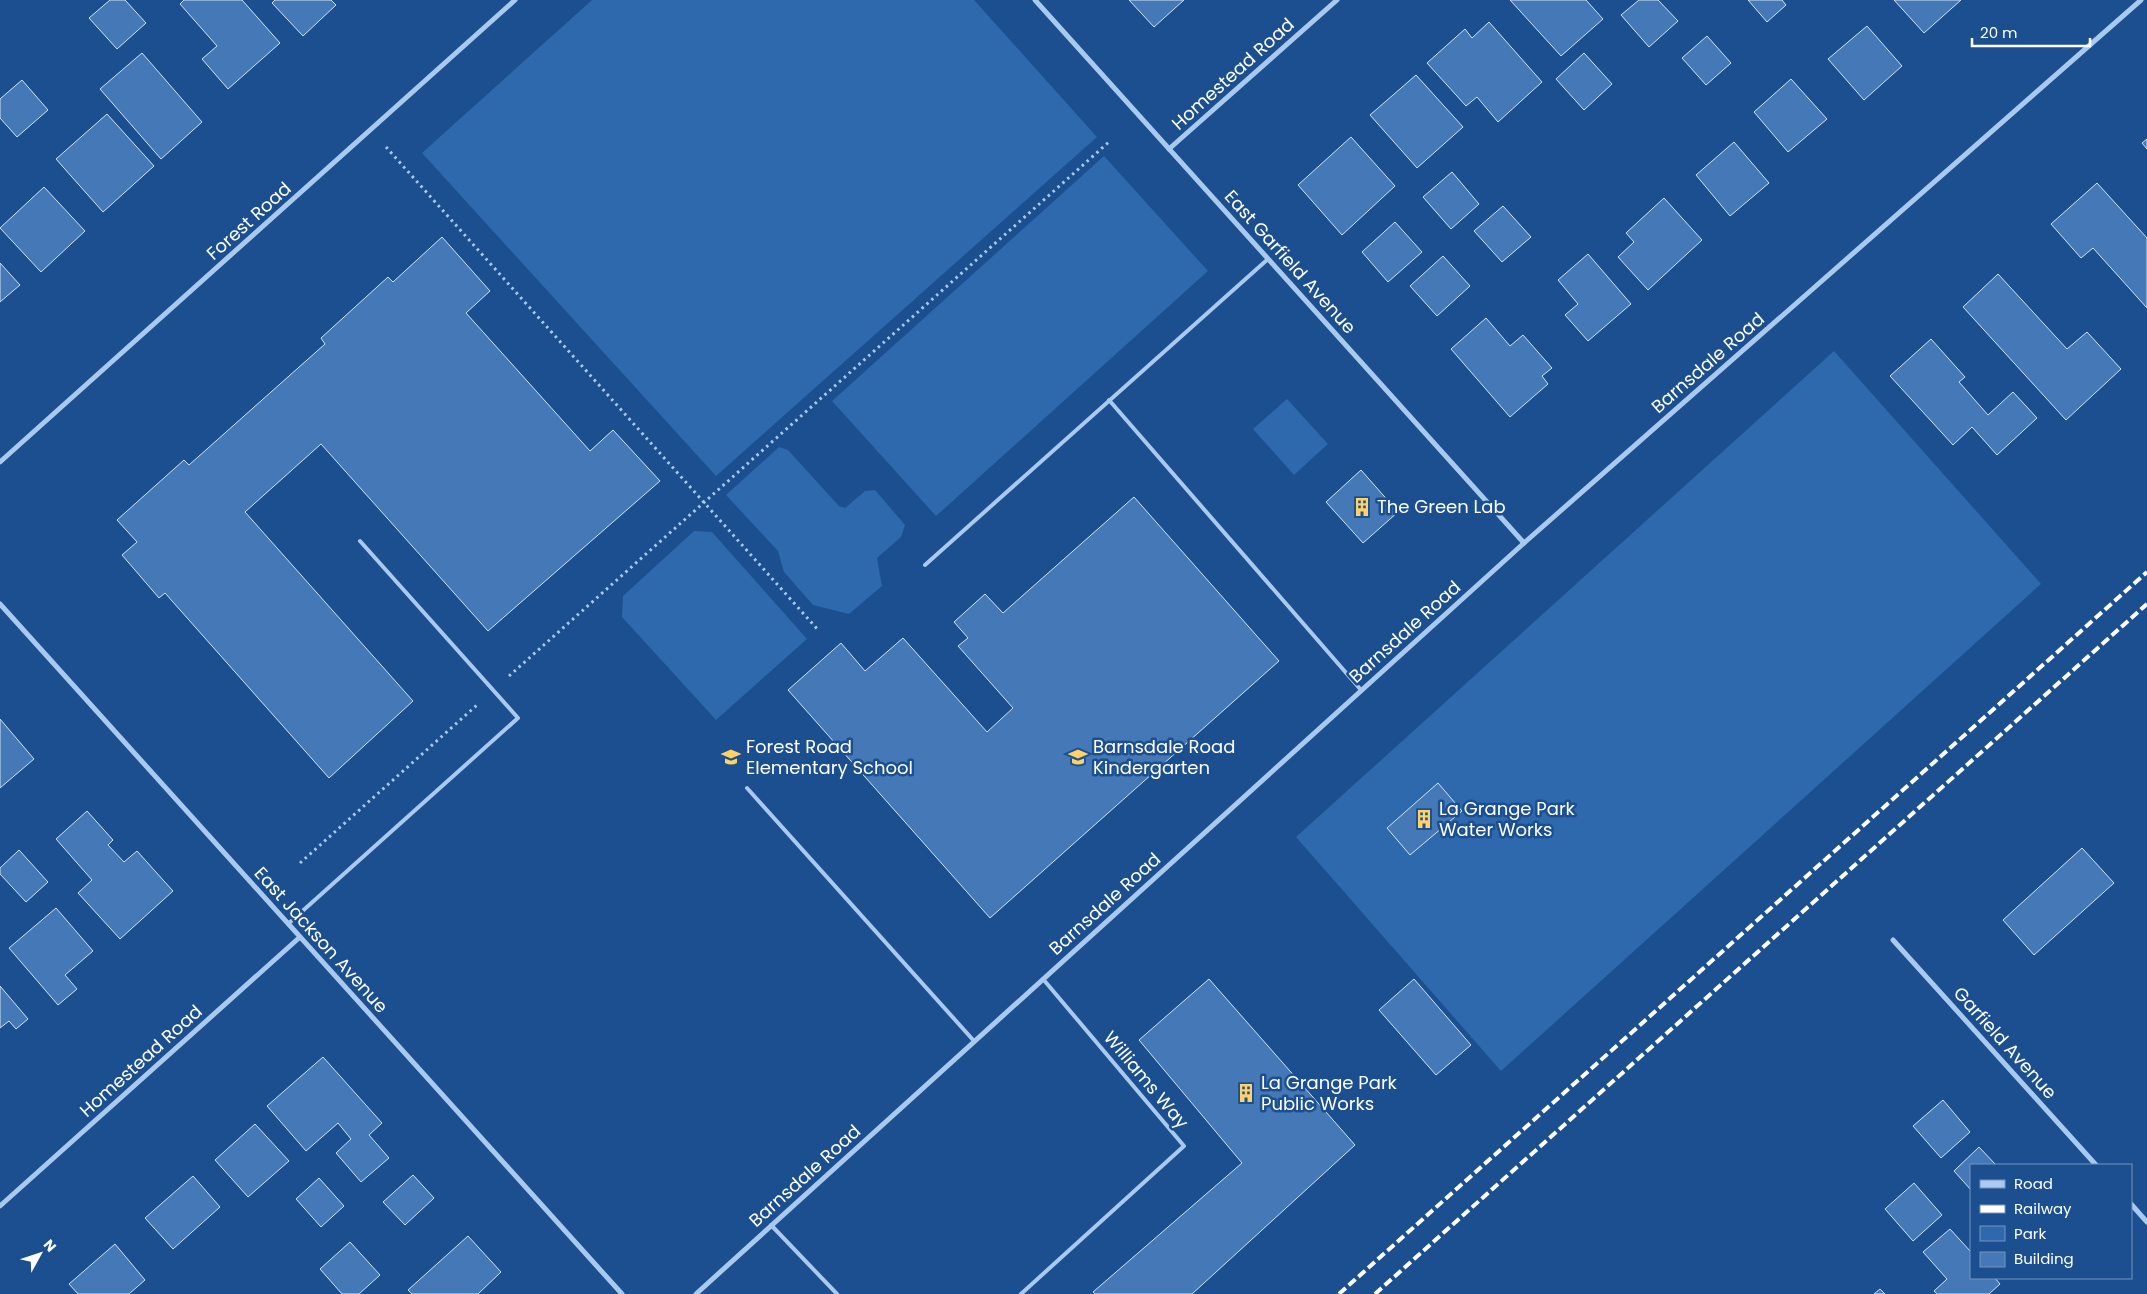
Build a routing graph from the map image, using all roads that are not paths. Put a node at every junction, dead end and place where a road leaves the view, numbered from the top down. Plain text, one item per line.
1 (515, 0) edge
2 (1035, 0) edge
3 (1336, 0) edge
4 (2141, 0) edge
5 (1169, 149) junction
6 (1268, 259) junction
7 (1109, 400) junction
8 (0, 462) edge
9 (360, 541) dead end
10 (1524, 543) junction
11 (925, 565) dead end
12 (0, 604) edge
13 (1361, 690) junction
14 (747, 788) dead end
15 (288, 924) junction
16 (300, 937) junction
17 (1893, 940) dead end
18 (1043, 979) junction
19 (974, 1041) junction
20 (2095, 1164) edge
21 (2132, 1205) edge
22 (0, 1206) edge
23 (2147, 1222) edge
24 (771, 1225) junction
25 (622, 1294) edge
26 (696, 1294) edge
27 (837, 1294) edge
28 (1021, 1294) edge

1 - 8 street, Forest Road
2 - 5 street, East Garfield Avenue
3 - 5 street, Homestead Road
4 - 10 street, Barnsdale Road
5 - 6 street, East Garfield Avenue
6 - 7 lane
6 - 10 street, East Garfield Avenue
7 - 11 lane
7 - 13 lane
9 - 15 lane
10 - 13 street, Barnsdale Road
12 - 15 street, East Jackson Avenue
13 - 18 street, Barnsdale Road
14 - 19 lane
15 - 16 street, East Jackson Avenue
16 - 22 street, Homestead Road
16 - 25 street, East Jackson Avenue
17 - 20 street, Garfield Avenue
18 - 19 street, Barnsdale Road
18 - 28 lane, Williams Way
19 - 24 street, Barnsdale Road
21 - 23 street
24 - 26 street, Barnsdale Road
24 - 27 lane

